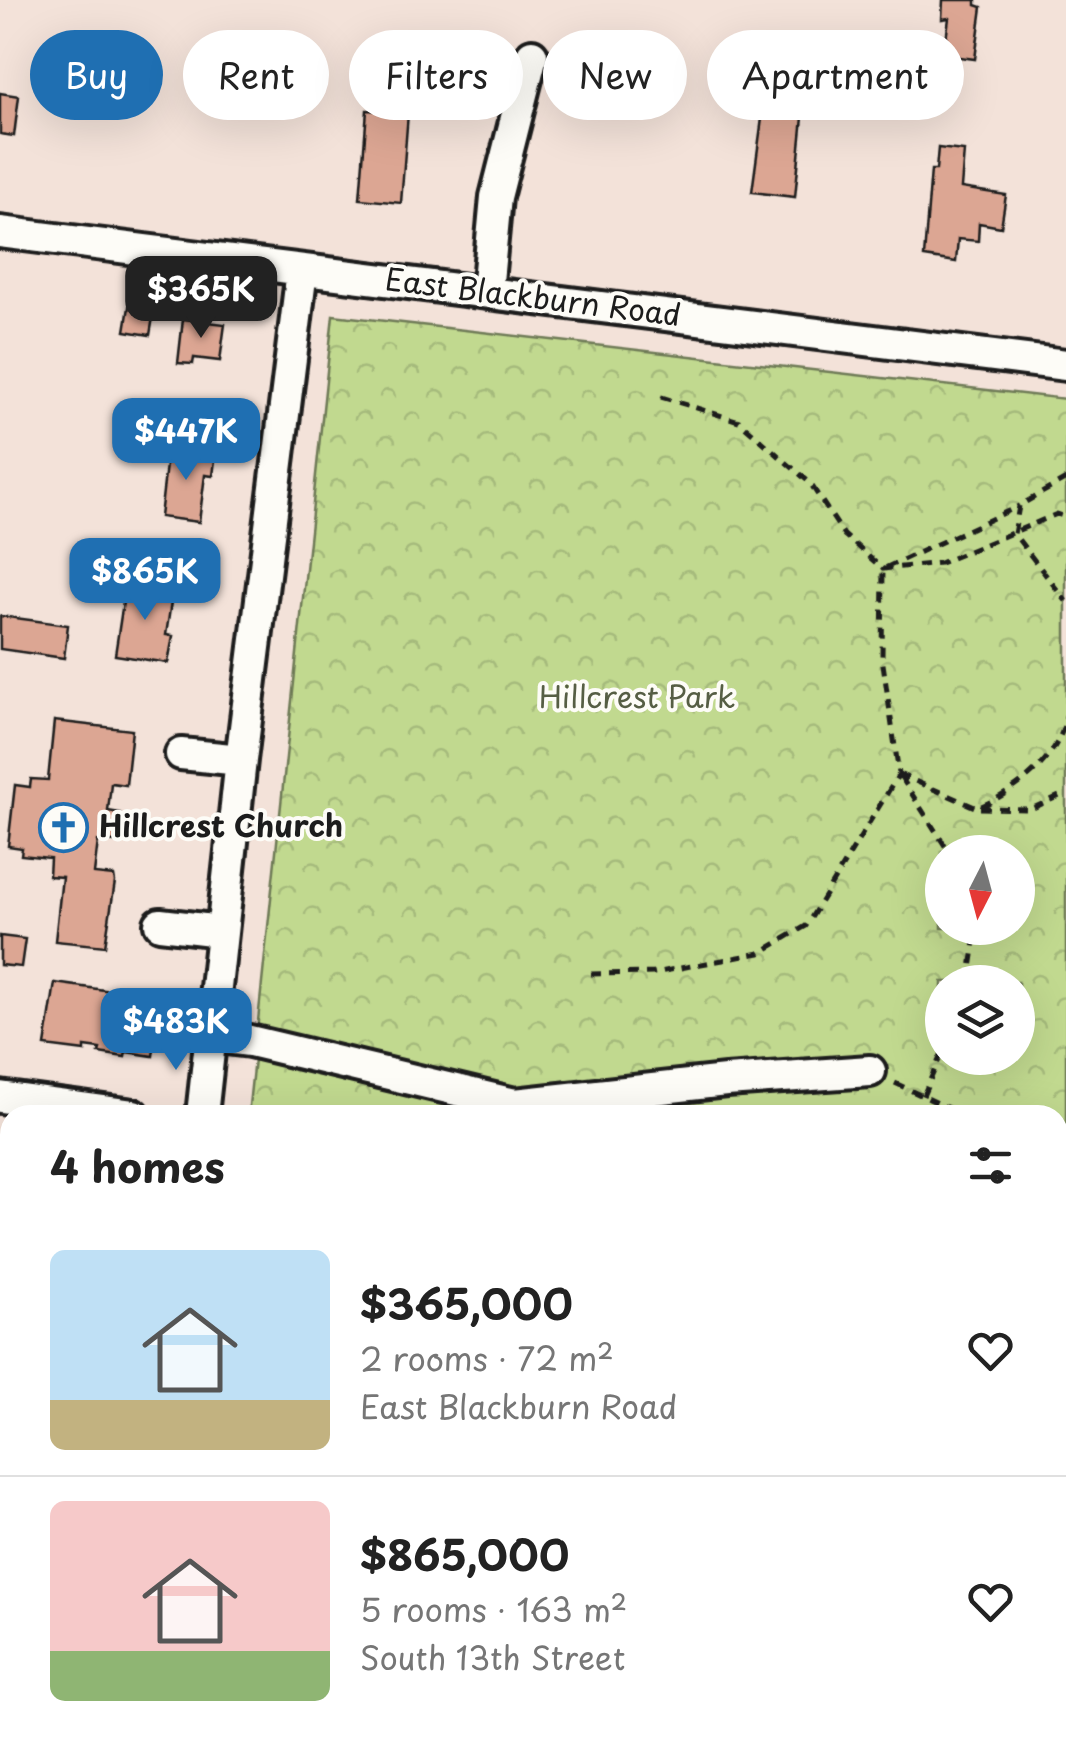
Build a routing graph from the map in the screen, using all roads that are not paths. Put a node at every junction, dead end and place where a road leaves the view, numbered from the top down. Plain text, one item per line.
1 (532, 55) dead end
2 (0, 232) edge
3 (302, 270) junction
4 (487, 292) junction
5 (1066, 365) edge
6 (181, 754) dead end
7 (241, 760) junction
8 (160, 924) dead end
9 (221, 930) junction
10 (210, 1036) junction
11 (870, 1071) road end
12 (203, 1105) edge
13 (504, 1105) edge
14 (549, 1105) edge

1 - 4 street
2 - 3 street, East Blackburn Road
3 - 4 street, East Blackburn Road
3 - 7 street
4 - 5 street, East Blackburn Road
6 - 7 street
7 - 9 street
8 - 9 street
9 - 10 street
10 - 12 street
10 - 13 street
11 - 14 street

